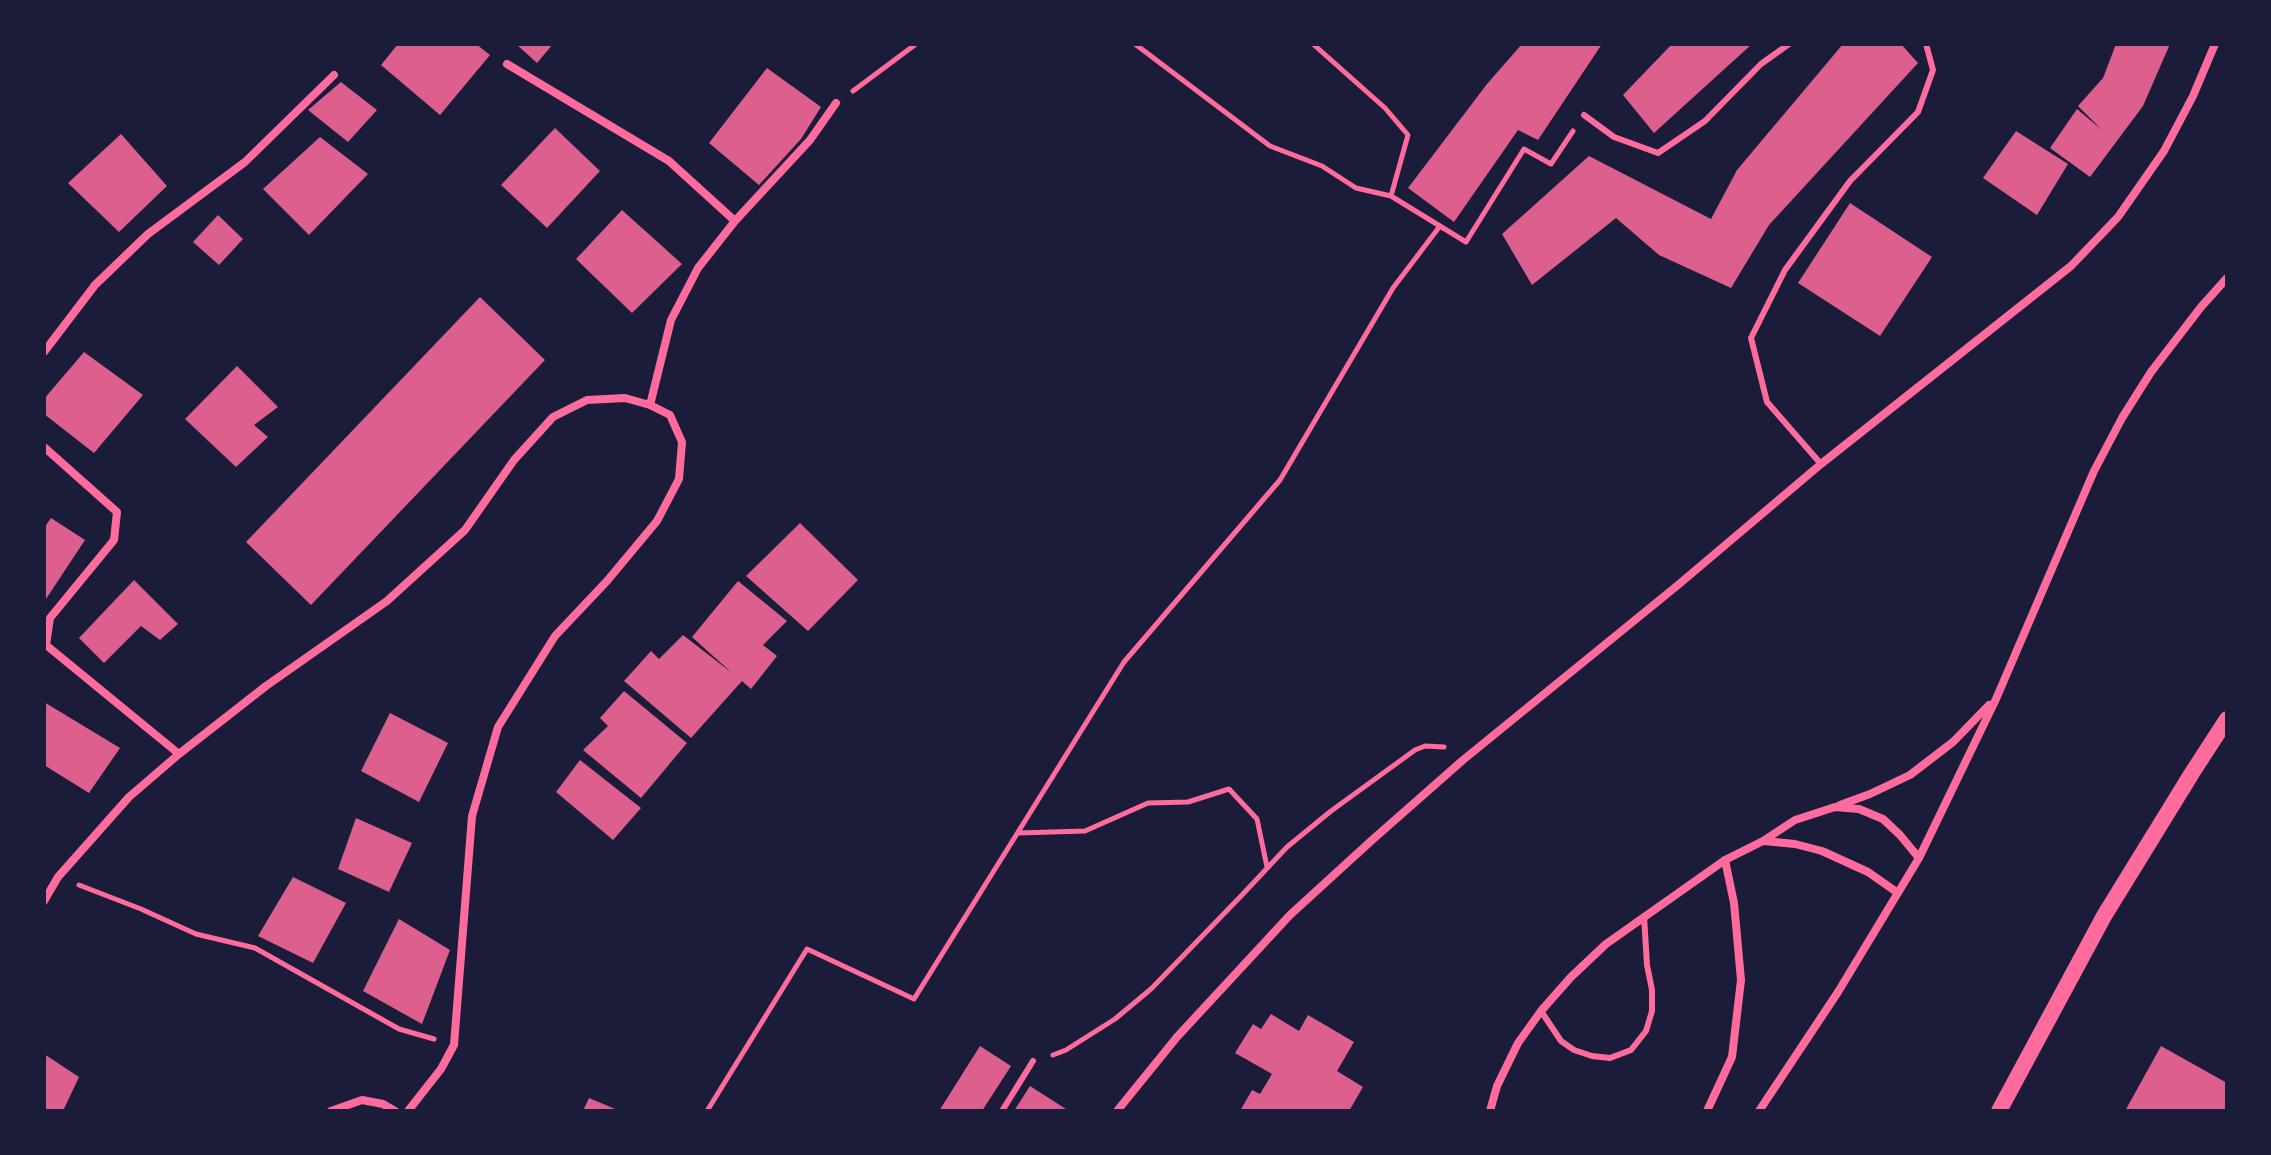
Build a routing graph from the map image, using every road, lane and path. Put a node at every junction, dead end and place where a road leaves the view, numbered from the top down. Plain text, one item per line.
1 (916, 44) edge
2 (1135, 44) edge
3 (1313, 44) edge
4 (1789, 44) edge
5 (1926, 44) edge
6 (2215, 44) edge
7 (507, 64) dead end
8 (334, 75) dead end
9 (836, 103) joint
10 (1584, 115) joint
11 (1391, 196) junction
12 (735, 221) junction
13 (1440, 226) junction
14 (2227, 278) edge
15 (44, 352) edge
16 (650, 405) junction
17 (44, 447) edge
18 (1821, 464) junction
19 (1996, 699) junction
20 (2227, 719) edge
21 (179, 754) junction
22 (1463, 760) junction
23 (1835, 807) junction
24 (1017, 833) junction
25 (1763, 841) junction
26 (1919, 858) junction
27 (1725, 860) junction
28 (1267, 868) junction
29 (58, 877) junction
30 (1898, 893) junction
31 (44, 901) edge
32 (1644, 916) junction
33 (1541, 1011) junction
34 (454, 1045) junction
35 (1033, 1061) joint
36 (331, 1111) edge
37 (395, 1111) edge
38 (408, 1111) edge
39 (707, 1111) edge
40 (1002, 1111) edge
41 (1117, 1111) edge
42 (1490, 1111) edge
43 (1707, 1111) edge
44 (1759, 1111) edge
45 (1999, 1111) edge

1 - 9 path
2 - 11 path
3 - 11 path
4 - 10 lane
5 - 18 lane
6 - 18 street
7 - 12 street
8 - 15 street
9 - 12 street
10 - 13 path
11 - 13 path
12 - 16 street
13 - 24 path
14 - 19 street
16 - 21 street
16 - 34 street
17 - 21 street
18 - 22 street
19 - 23 street
19 - 26 street
20 - 45 main road
21 - 29 street
22 - 28 path
22 - 41 street
23 - 25 street
23 - 26 street
24 - 28 path
24 - 39 path
25 - 27 street
25 - 30 street
26 - 30 street
27 - 32 street
27 - 43 street
28 - 35 path
29 - 31 street
29 - 34 path
30 - 44 street
32 - 33 street
32 - 33 lane
33 - 42 street
34 - 38 street
35 - 40 lane
36 - 37 street

